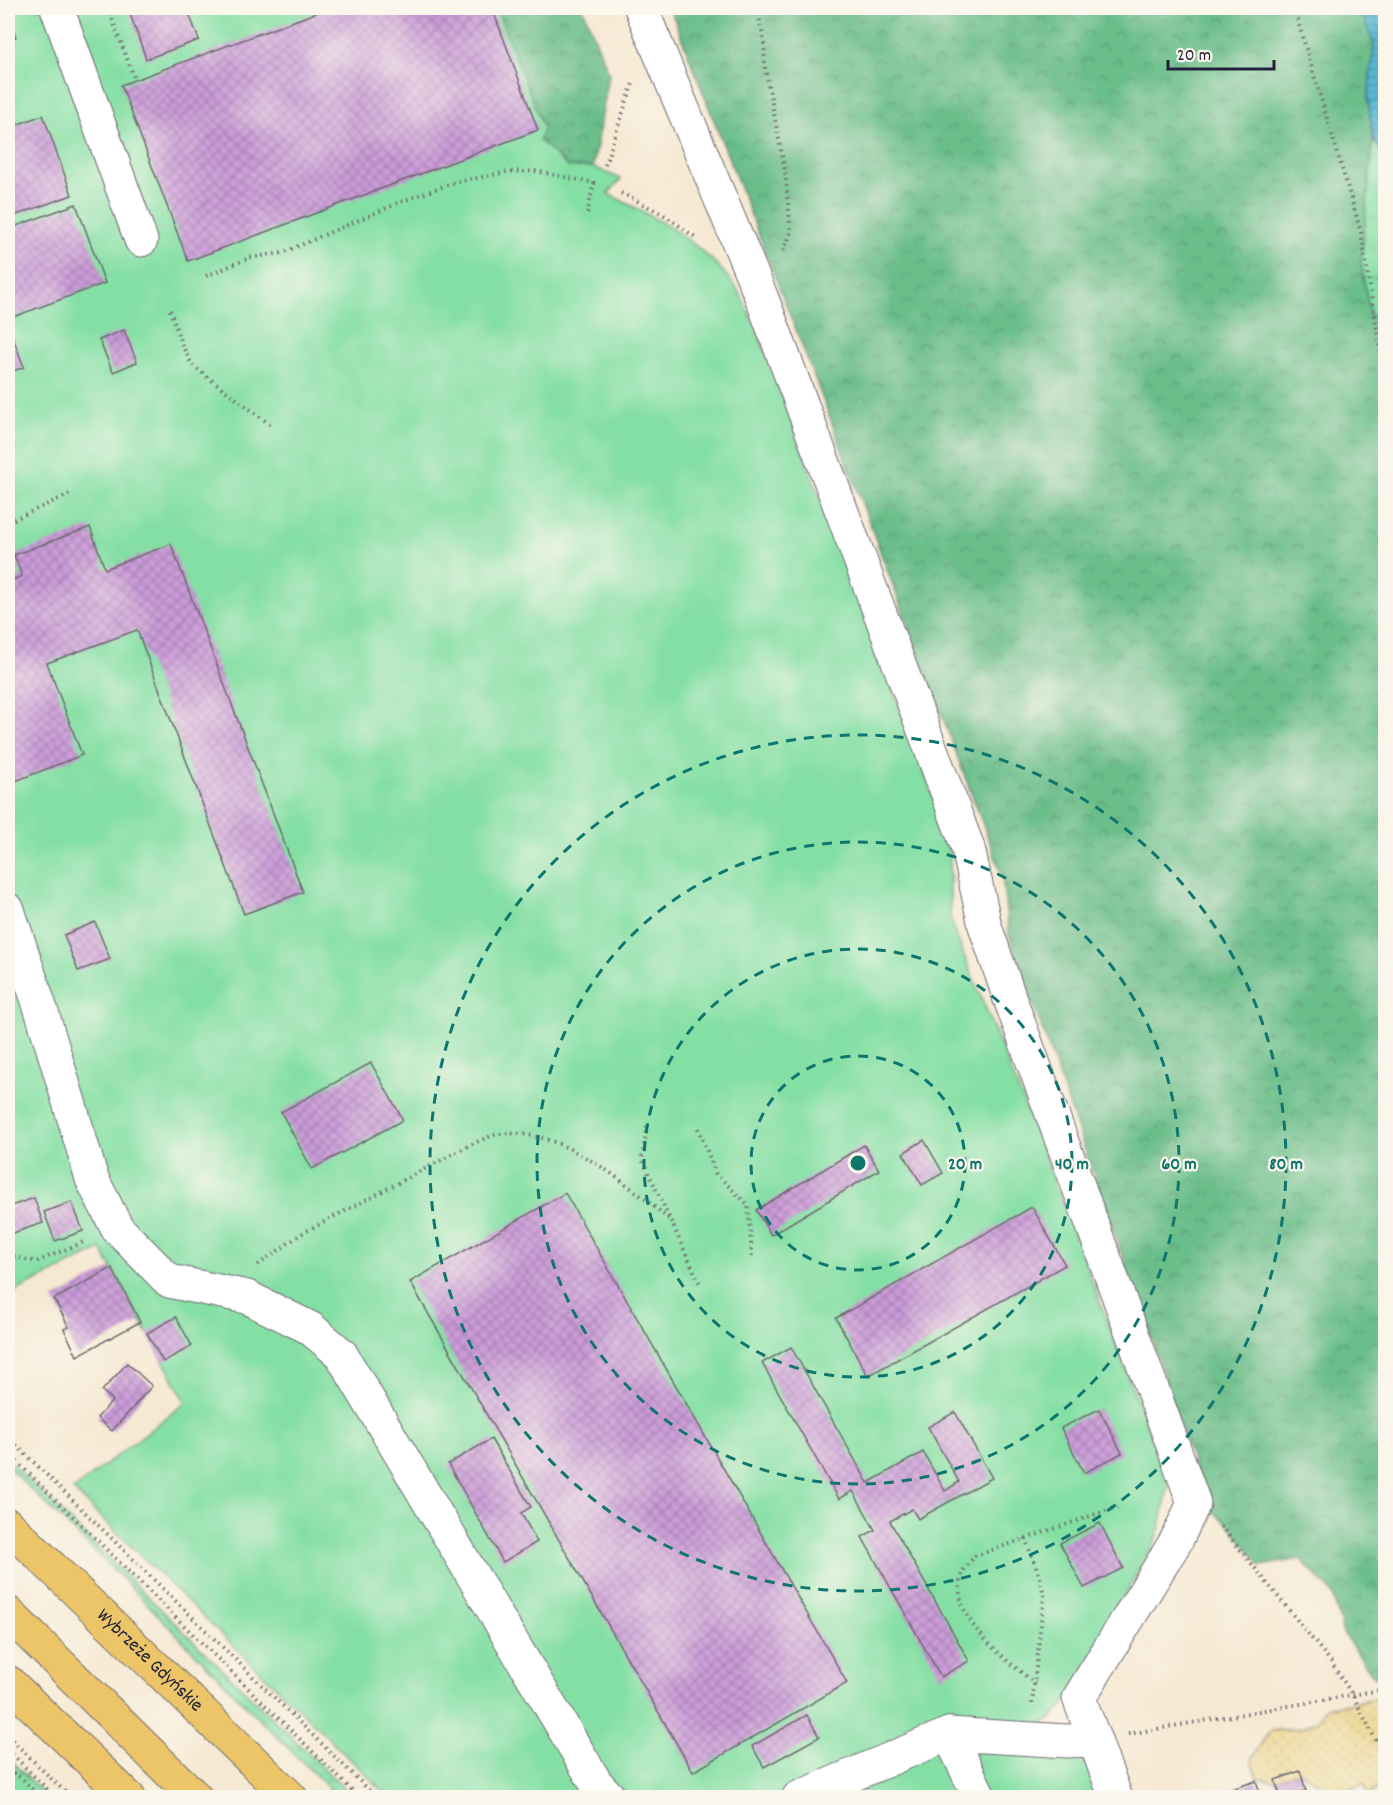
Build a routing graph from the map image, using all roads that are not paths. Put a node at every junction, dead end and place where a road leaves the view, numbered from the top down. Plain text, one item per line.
1 (57, 8) edge
2 (646, 19) edge
3 (141, 240) dead end
4 (8, 910) edge
5 (8, 1525) edge
6 (8, 1613) edge
7 (8, 1682) edge
8 (949, 1734) junction
9 (1095, 1740) junction
10 (113, 1785) edge
11 (129, 1797) edge
12 (196, 1797) edge
13 (291, 1797) edge
14 (610, 1797) edge
15 (798, 1797) edge
16 (980, 1797) edge
17 (1116, 1797) edge

1 - 3 street
2 - 9 street
4 - 14 street
5 - 13 main road, Wybrzeże Gdyńskie
6 - 12 main road
7 - 10 main road
8 - 9 street
8 - 15 street
8 - 16 street
9 - 17 street
10 - 11 main road

